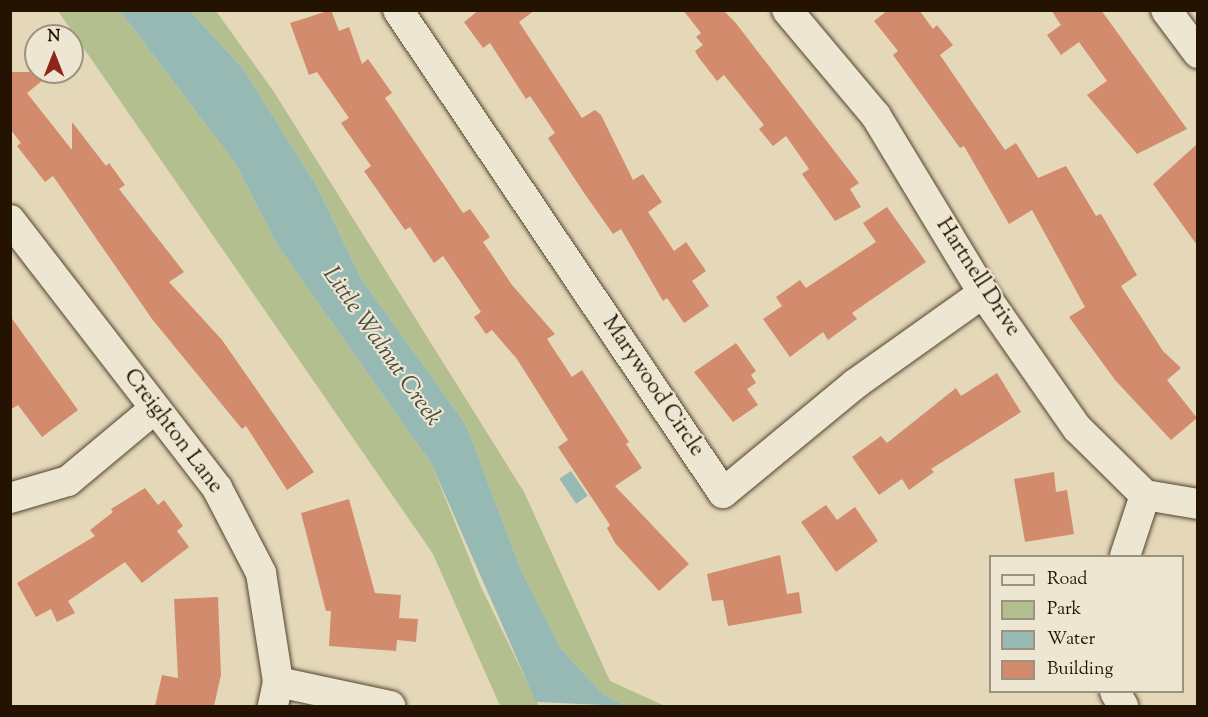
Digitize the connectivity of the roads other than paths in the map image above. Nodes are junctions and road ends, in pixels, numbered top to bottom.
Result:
1 (398, 10) edge
2 (787, 10) edge
3 (1166, 10) edge
4 (1197, 53) edge
5 (10, 220) edge
6 (983, 293) junction
7 (154, 409) junction
8 (1145, 495) junction
9 (10, 498) edge
10 (1197, 504) edge
11 (1125, 555) edge
12 (275, 694) edge
13 (390, 706) edge

1 - 6 street, Marywood Circle
2 - 6 street, Hartnell Drive
3 - 4 street
5 - 7 street, Creighton Lane
6 - 8 street, Hartnell Drive
7 - 9 street
7 - 12 street, Creighton Lane
8 - 10 street
8 - 11 street
12 - 13 street

